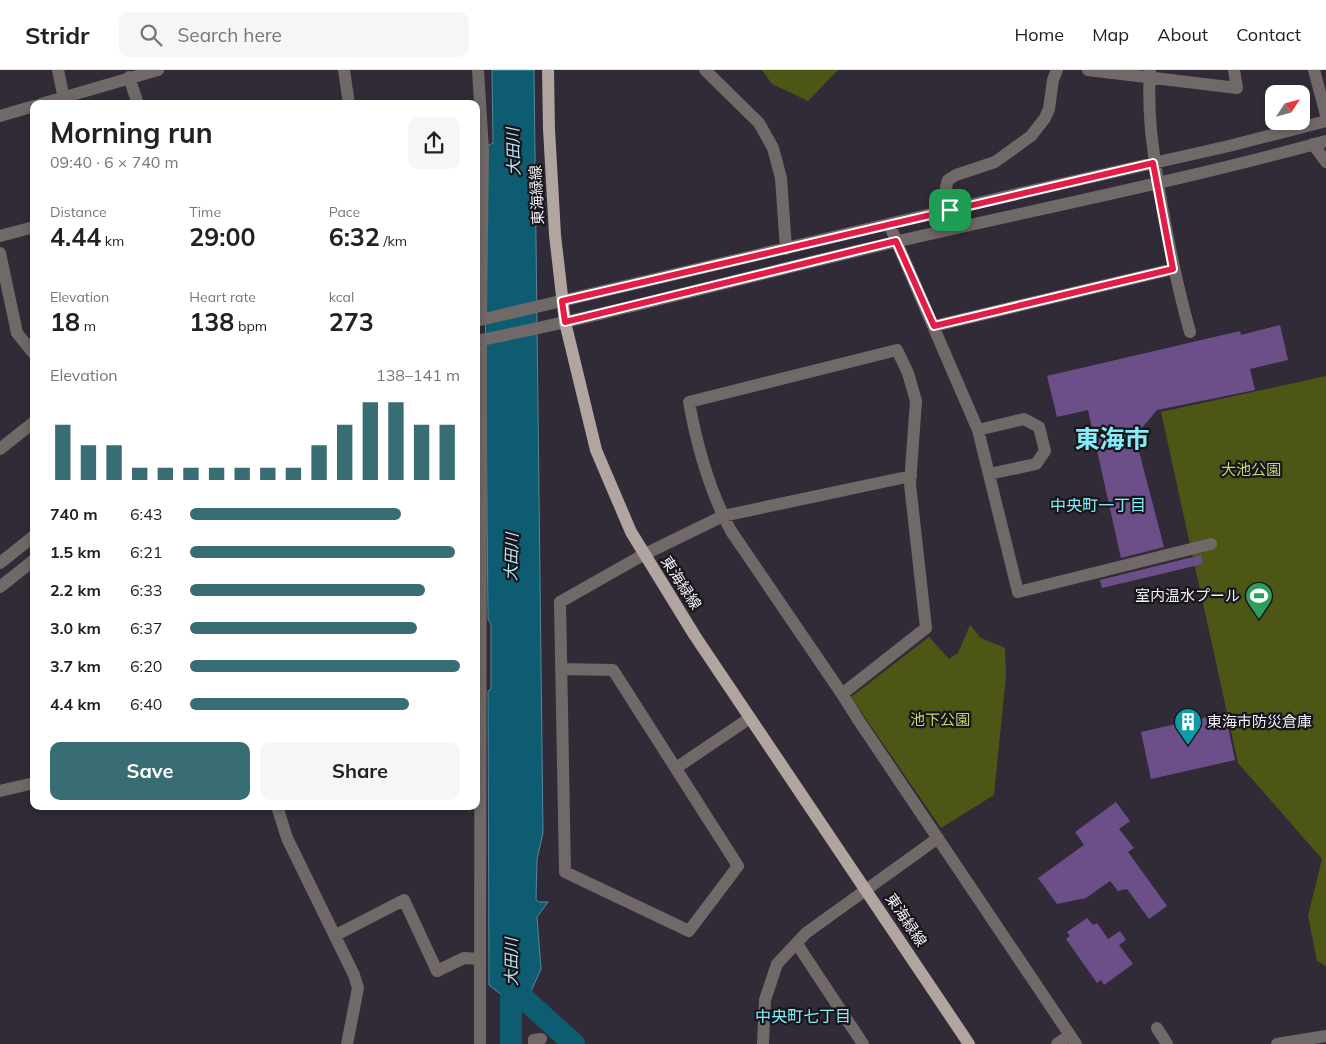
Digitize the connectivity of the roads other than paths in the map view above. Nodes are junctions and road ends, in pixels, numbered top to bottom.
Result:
1 (58, 70) edge
2 (158, 70) edge
3 (344, 70) edge
4 (478, 70) edge
5 (548, 70) edge
6 (705, 70) edge
7 (1056, 70) edge
8 (1088, 70) edge
9 (1234, 70) edge
10 (1314, 70) edge
11 (1150, 74) edge
12 (129, 78) junction
13 (64, 100) edge
14 (137, 100) edge
15 (348, 100) edge
16 (480, 100) edge
17 (480, 102) edge
18 (30, 107) edge
19 (1326, 115) edge
20 (0, 116) edge
21 (1326, 121) edge
22 (1320, 143) edge
23 (1326, 162) edge
24 (1153, 163) junction
25 (1158, 182) junction
26 (950, 210) junction
27 (889, 224) junction
28 (30, 228) edge
29 (0, 236) edge
30 (896, 241) junction
31 (786, 248) junction
32 (0, 253) edge
33 (1173, 269) junction
34 (562, 301) junction
35 (481, 320) edge
36 (565, 322) junction
37 (934, 326) junction
38 (1190, 332) dead end
39 (481, 340) edge
40 (30, 349) edge
41 (30, 426) edge
42 (978, 430) junction
43 (0, 449) edge
44 (989, 474) junction
45 (911, 476) junction
46 (723, 516) junction
47 (30, 539) edge
48 (1211, 544) dead end
49 (643, 555) junction
50 (0, 563) edge
51 (30, 563) edge
52 (0, 587) edge
53 (562, 668) junction
54 (842, 694) junction
55 (750, 718) junction
56 (676, 768) junction
57 (30, 784) edge
58 (0, 791) edge
59 (278, 810) edge
60 (938, 838) junction
61 (867, 890) junction
62 (336, 935) junction
63 (797, 944) junction
64 (480, 959) junction
65 (1157, 1028) dead end
66 (1326, 1036) edge
67 (1073, 1040) edge
68 (348, 1044) edge
69 (480, 1044) edge
70 (763, 1044) edge
71 (863, 1044) edge
72 (969, 1044) edge
73 (1057, 1044) edge
74 (1167, 1044) edge
75 (1277, 1044) edge

1 - 13 street
2 - 12 street
3 - 15 street
4 - 16 street
5 - 34 main road, 東海緑線
6 - 31 street
7 - 26 street
8 - 11 street
9 - 11 street
10 - 19 street
11 - 24 street
12 - 13 street
12 - 14 street
17 - 35 street
18 - 20 street
21 - 24 street
22 - 23 street
22 - 25 street
24 - 25 street
24 - 26 street
25 - 30 street
25 - 33 street
26 - 27 street
27 - 30 street
27 - 31 street
28 - 29 street
30 - 36 street
30 - 37 street
31 - 34 street
32 - 40 street
33 - 37 street
33 - 38 street
34 - 35 street
34 - 36 main road, 東海緑線
36 - 39 street
36 - 49 main road, 東海緑線
37 - 42 street
39 - 64 street
41 - 43 street
42 - 44 street
42 - 44 street
44 - 48 street
45 - 46 street
45 - 46 street
45 - 54 street
46 - 49 street
46 - 54 street
47 - 50 street
49 - 53 street
49 - 55 main road, 東海緑線
51 - 52 street
53 - 56 street
53 - 56 street
54 - 60 street
55 - 56 street
55 - 61 main road, 東海緑線
57 - 58 street
59 - 62 street
60 - 61 street
60 - 67 street
61 - 63 street
61 - 72 main road, 東海緑線
62 - 64 street
62 - 68 street
63 - 70 street
63 - 71 street
64 - 69 street
65 - 74 street
66 - 75 street
67 - 73 street

